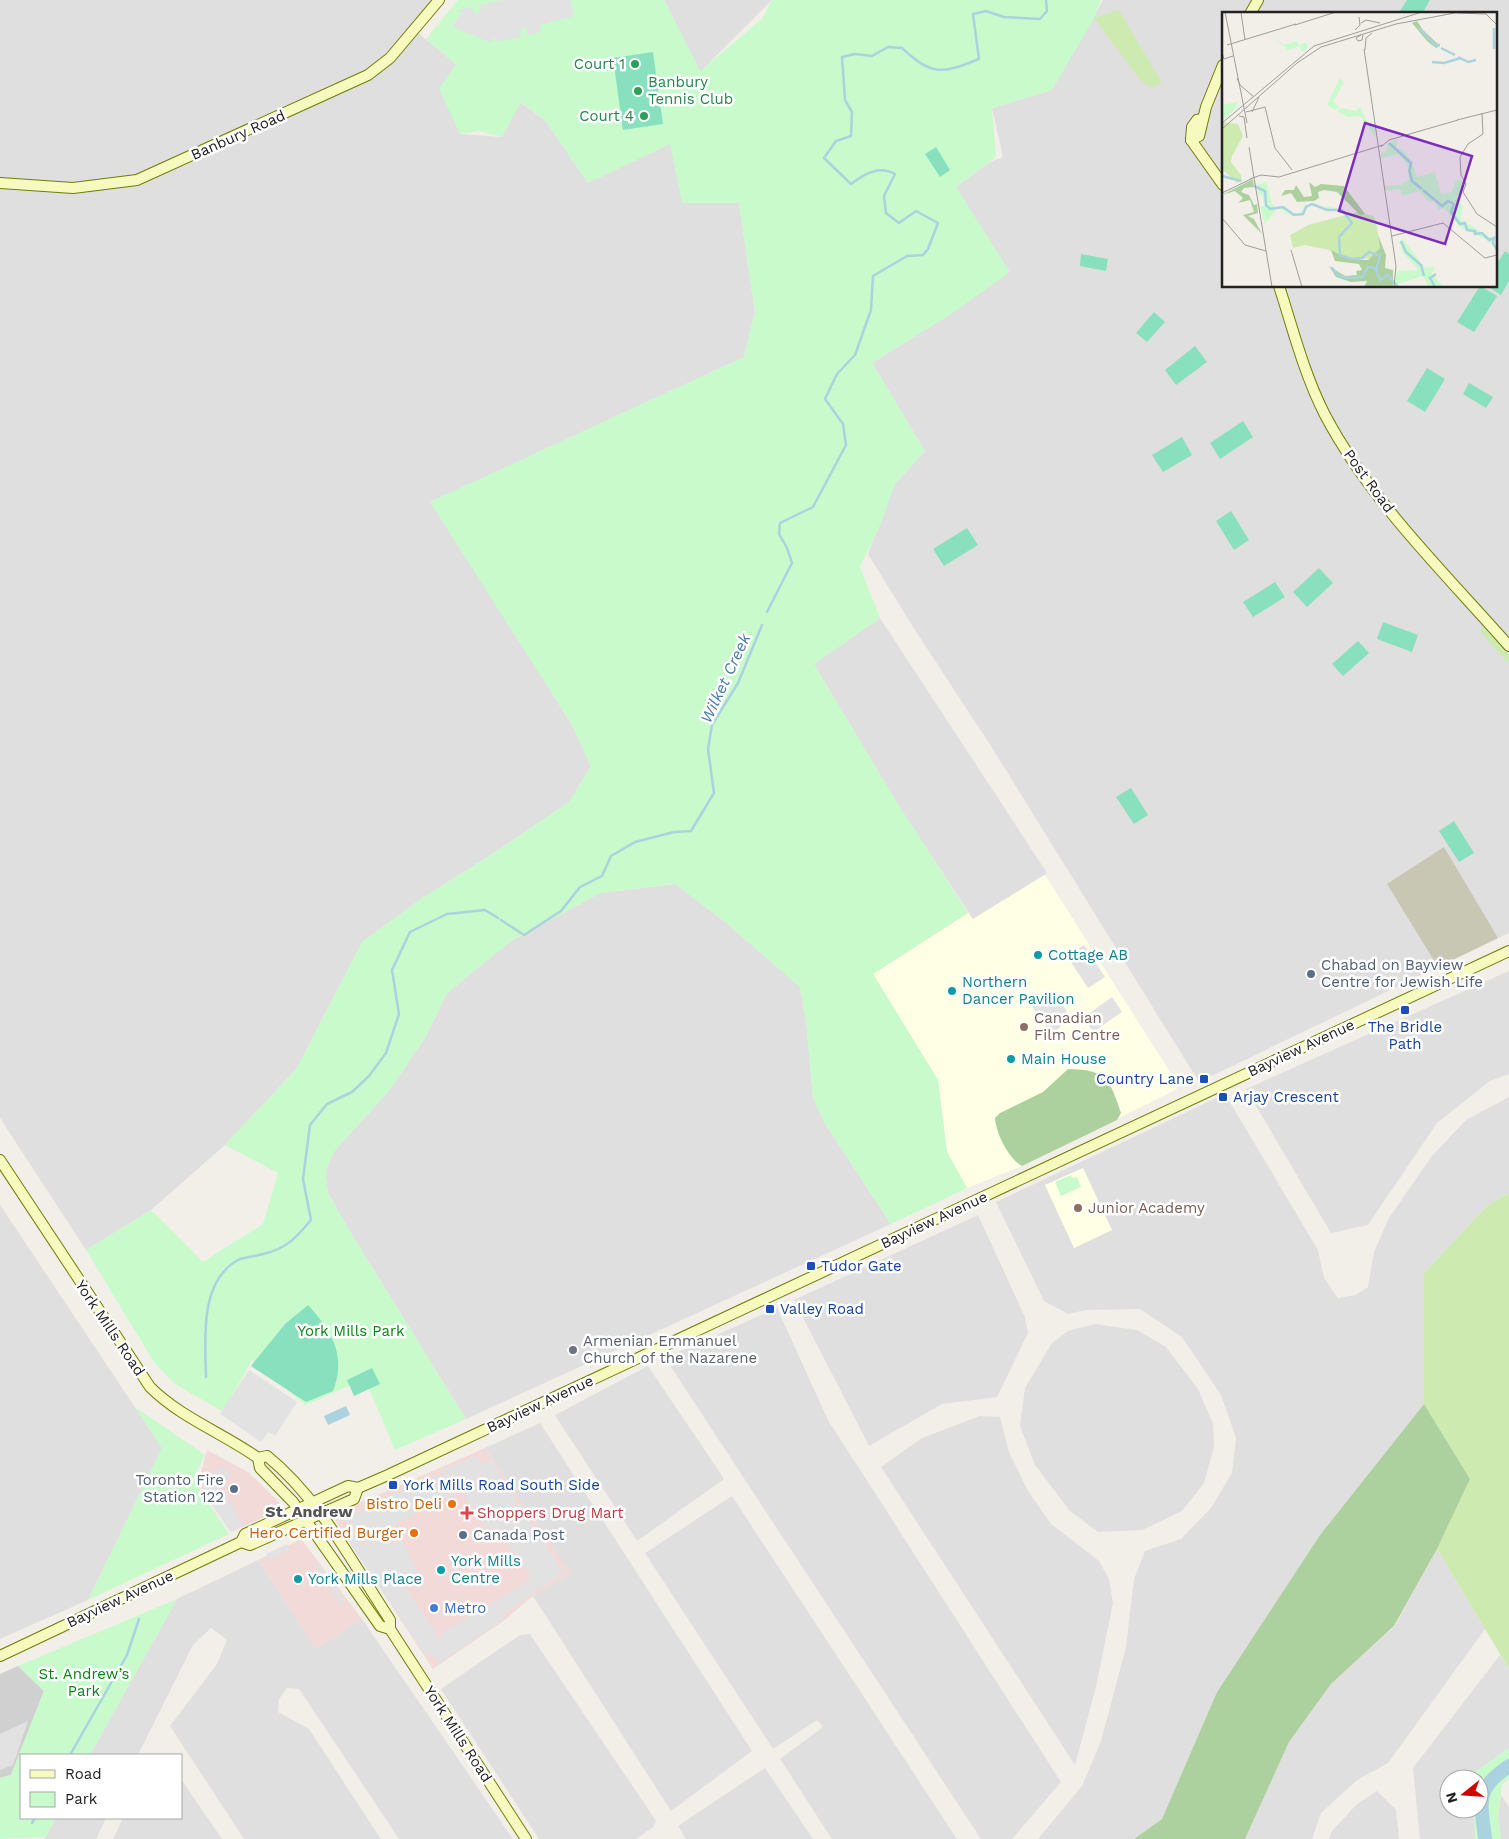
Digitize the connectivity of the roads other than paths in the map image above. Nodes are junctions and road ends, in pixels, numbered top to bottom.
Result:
1 (439, 0) edge
2 (1258, 0) edge
3 (1251, 12) edge
4 (1222, 68) edge
5 (0, 183) edge
6 (1222, 184) edge
7 (1280, 288) edge
8 (1509, 646) edge
9 (1509, 951) edge
10 (0, 1160) edge
11 (258, 1458) junction
12 (358, 1488) junction
13 (312, 1501) junction
14 (298, 1509) junction
15 (321, 1514) junction
16 (306, 1521) junction
17 (241, 1542) junction
18 (390, 1629) junction
19 (0, 1656) edge
20 (526, 1839) edge

1 - 5 main road, Banbury Road
2 - 3 main road
4 - 6 main road
7 - 8 main road, Post Road
9 - 12 main road, Bayview Avenue
10 - 11 main road, York Mills Road
11 - 13 main road, York Mills Road
11 - 14 main road, York Mills Road
12 - 13 main road, Bayview Avenue
12 - 15 main road, Bayview Avenue
13 - 14 main road, Bayview Avenue
13 - 15 main road, York Mills Road
14 - 16 main road, York Mills Road
14 - 17 main road, Bayview Avenue
15 - 16 main road, Bayview Avenue
15 - 18 main road, York Mills Road
16 - 17 main road, Bayview Avenue
16 - 18 main road, York Mills Road
17 - 19 main road, Bayview Avenue
18 - 20 main road, York Mills Road

